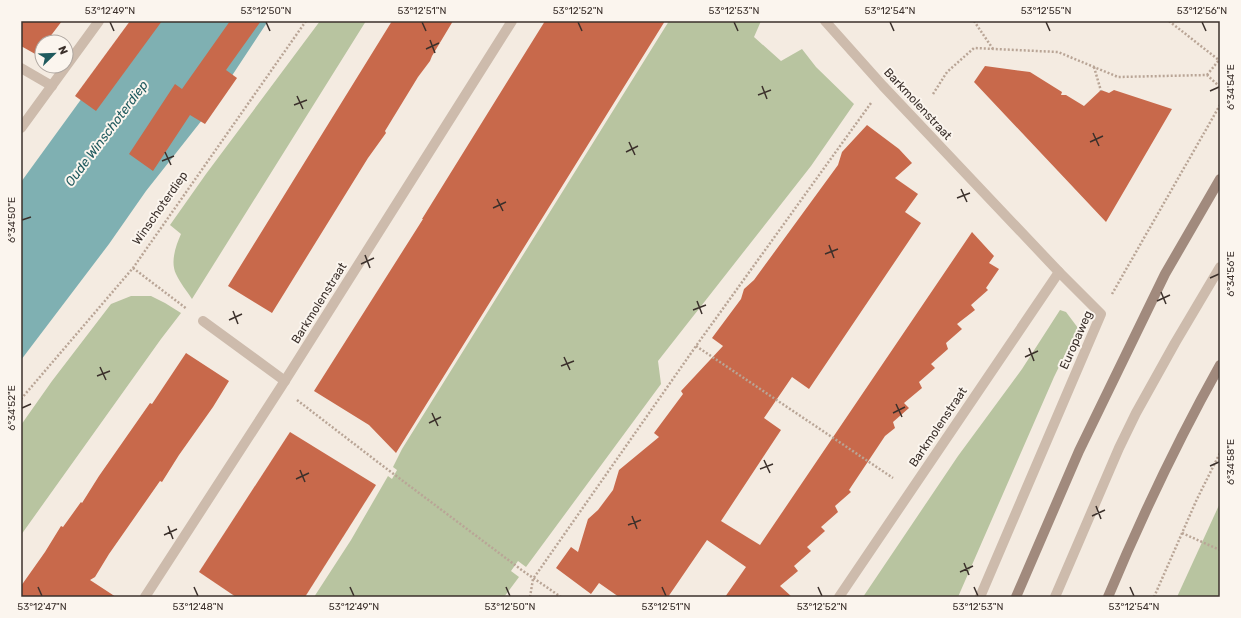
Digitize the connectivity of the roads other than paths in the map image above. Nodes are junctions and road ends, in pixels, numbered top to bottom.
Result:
1 (99, 21) edge
2 (512, 21) edge
3 (825, 21) edge
4 (21, 68) edge
5 (52, 86) junction
6 (21, 128) edge
7 (1220, 179) edge
8 (1220, 267) edge
9 (1059, 272) junction
10 (1101, 314) joint
11 (203, 321) road end
12 (1220, 365) edge
13 (283, 384) junction
14 (145, 597) edge
15 (839, 597) edge
16 (980, 597) edge
17 (1016, 597) edge
18 (1056, 597) edge
19 (1108, 597) edge

1 - 5 street
2 - 13 street, Barkmolenstraat
3 - 9 street, Barkmolenstraat
4 - 5 street
5 - 6 street
7 - 17 main road
8 - 18 street
9 - 10 street, Barkmolenstraat
9 - 15 street, Barkmolenstraat
10 - 16 street, Europaweg
11 - 13 street
12 - 19 main road
13 - 14 street, Barkmolenstraat

